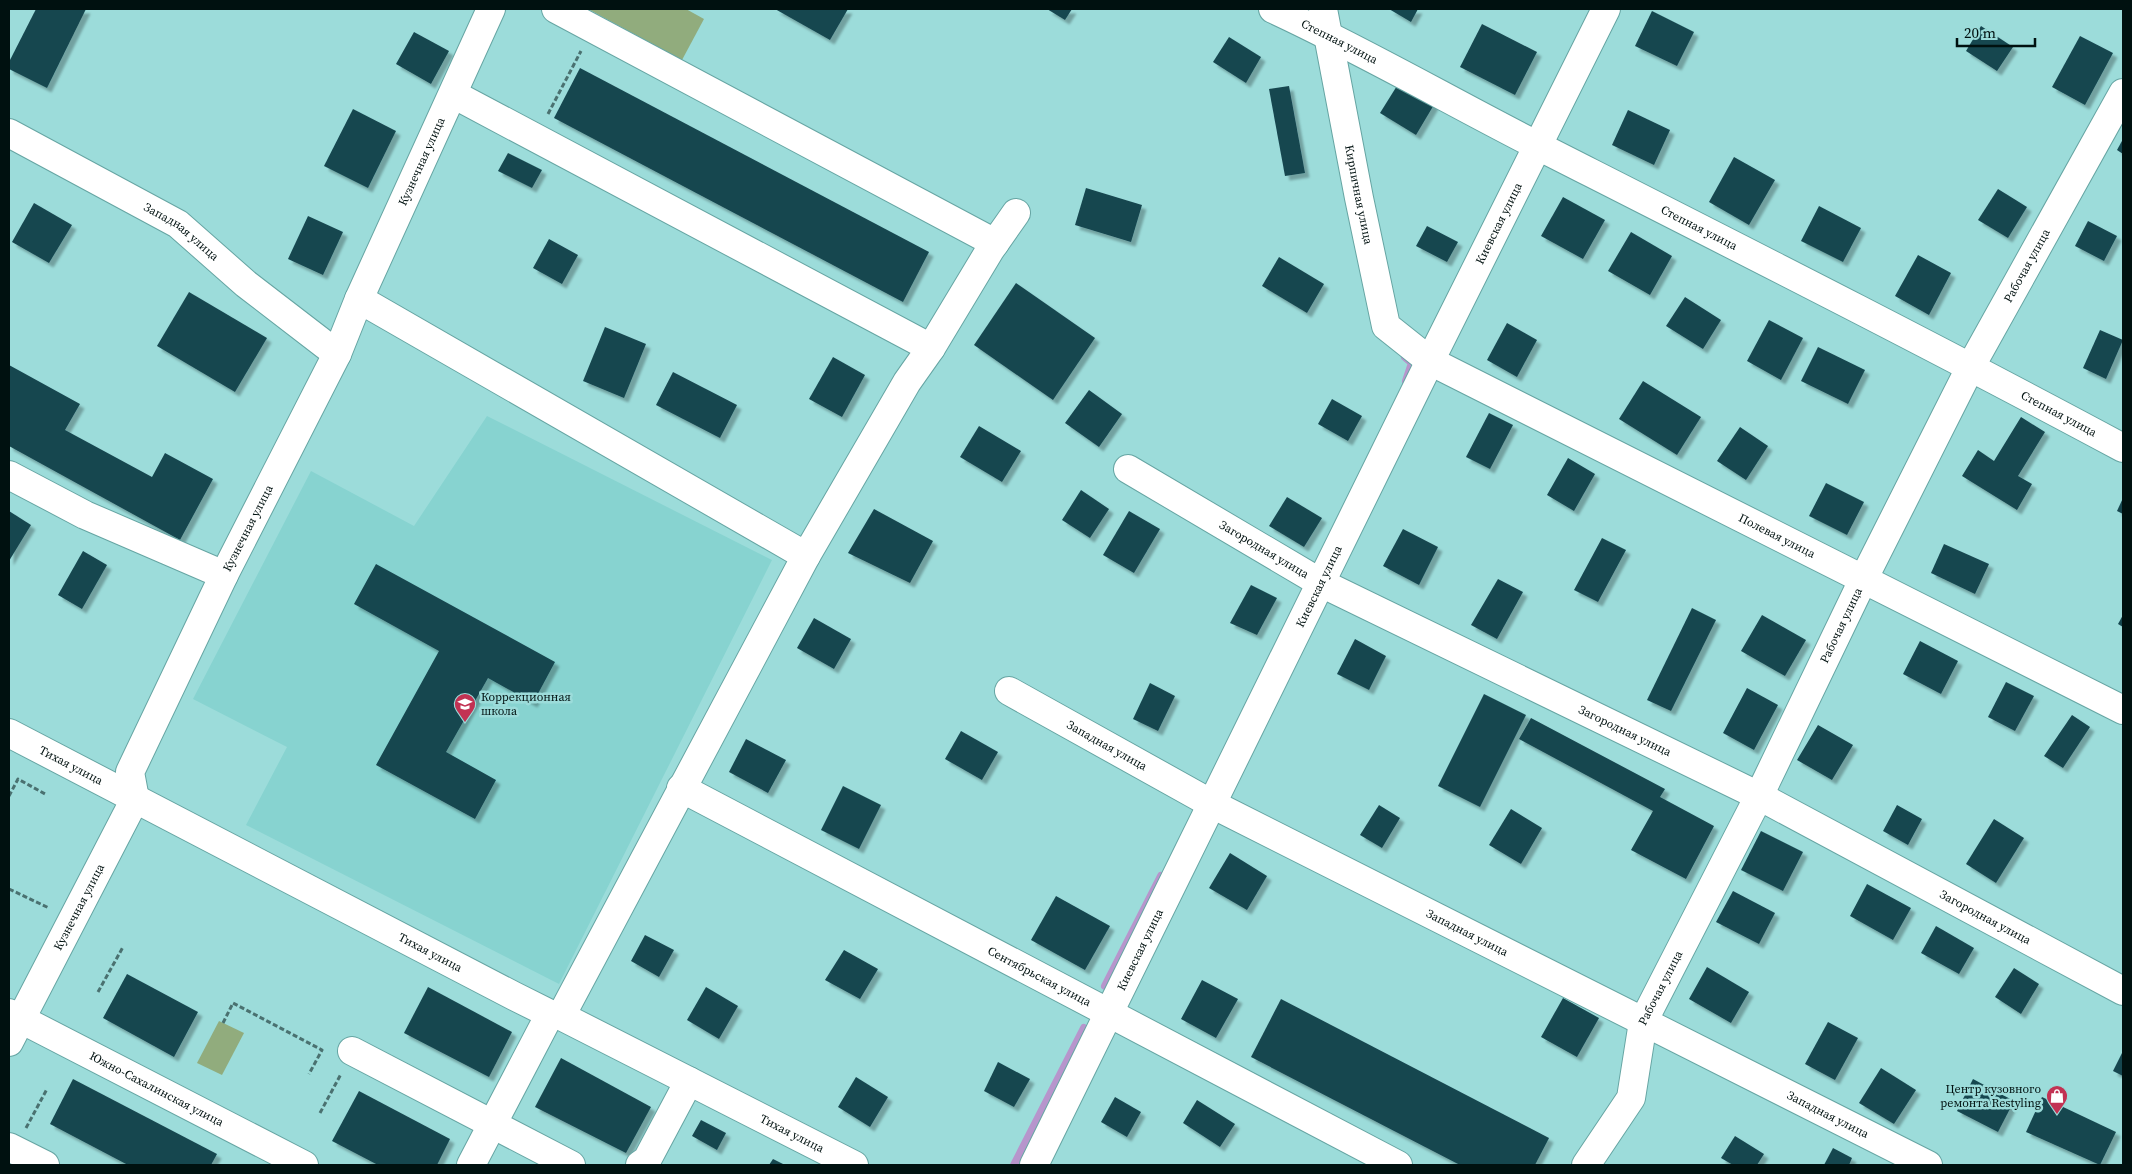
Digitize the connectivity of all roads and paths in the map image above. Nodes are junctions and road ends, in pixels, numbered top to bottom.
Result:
1 (491, 9) edge
2 (556, 9) edge
3 (1273, 9) edge
4 (1606, 9) edge
5 (1326, 22) edge
6 (593, 29) junction
7 (2123, 93) edge
8 (453, 94) junction
9 (9, 133) edge
10 (536, 138) junction
11 (1537, 145) junction
12 (1016, 213) dead end
13 (995, 243) junction
14 (359, 299) junction
15 (931, 348) junction
16 (337, 354) junction
17 (1430, 361) junction
18 (1971, 366) junction
19 (2123, 448) edge
20 (1128, 469) dead end
21 (9, 475) edge
22 (806, 556) junction
23 (224, 575) junction
24 (1863, 580) junction
25 (1321, 583) junction
26 (1009, 691) dead end
27 (2123, 710) edge
28 (9, 733) edge
29 (681, 788) junction
30 (47, 795) dead end
31 (9, 796) edge
32 (1759, 796) junction
33 (135, 799) junction
34 (1212, 804) junction
35 (9, 889) edge
36 (56, 911) dead end
37 (122, 947) dead end
38 (2123, 991) edge
39 (98, 992) dead end
40 (556, 1015) junction
41 (1109, 1015) junction
42 (1643, 1022) junction
43 (223, 1023) dead end
44 (13, 1025) edge
45 (347, 1061) joint
46 (309, 1074) dead end
47 (689, 1082) junction
48 (47, 1089) dead end
49 (320, 1113) dead end
50 (493, 1124) junction
51 (16, 1141) edge
52 (45, 1165) edge
53 (304, 1165) edge
54 (471, 1165) edge
55 (571, 1165) edge
56 (640, 1165) edge
57 (854, 1165) edge
58 (1034, 1165) edge
59 (1398, 1165) edge
60 (1586, 1165) edge
61 (1928, 1165) edge

1 - 8 street, Кузнечная улица
2 - 6 street
3 - 5 street, Степная улица
4 - 11 street, Киевская улица
5 - 11 street, Степная улица
5 - 17 street, Кирпичная улица
6 - 10 path
6 - 13 street
7 - 18 street, Рабочая улица
8 - 10 street
8 - 14 street, Кузнечная улица
9 - 16 street, Западная улица
10 - 15 street
11 - 17 street, Киевская улица
11 - 18 street, Степная улица
12 - 13 street
13 - 15 street
14 - 16 street, Кузнечная улица
14 - 22 street
15 - 22 street
16 - 23 street, Кузнечная улица
17 - 24 street, Полевая улица
17 - 25 street, Киевская улица
18 - 19 street, Степная улица
18 - 24 street, Рабочая улица
20 - 25 street, Загородная улица
21 - 23 street
22 - 29 street
23 - 33 street, Кузнечная улица
24 - 27 street, Полевая улица
24 - 32 street, Рабочая улица
25 - 32 street, Загородная улица
25 - 34 street, Киевская улица
26 - 34 street, Западная улица
28 - 33 street, Тихая улица
29 - 40 street
29 - 41 street, Сентябрьская улица
30 - 31 path
32 - 38 street, Загородная улица
32 - 42 street, Рабочая улица
33 - 40 street, Тихая улица
33 - 44 street, Кузнечная улица
34 - 41 street, Киевская улица
34 - 42 street, Западная улица
35 - 36 path
37 - 39 path
40 - 47 street, Тихая улица
40 - 50 street
41 - 58 street, Киевская улица
41 - 59 street, Сентябрьская улица
42 - 60 street, Рабочая улица
42 - 61 street, Западная улица
43 - 46 path
44 - 53 street, Южно-Сахалинская улица
45 - 49 path
45 - 50 street
47 - 56 street
47 - 57 street, Тихая улица
48 - 51 path
50 - 54 street
50 - 55 street
51 - 52 street

